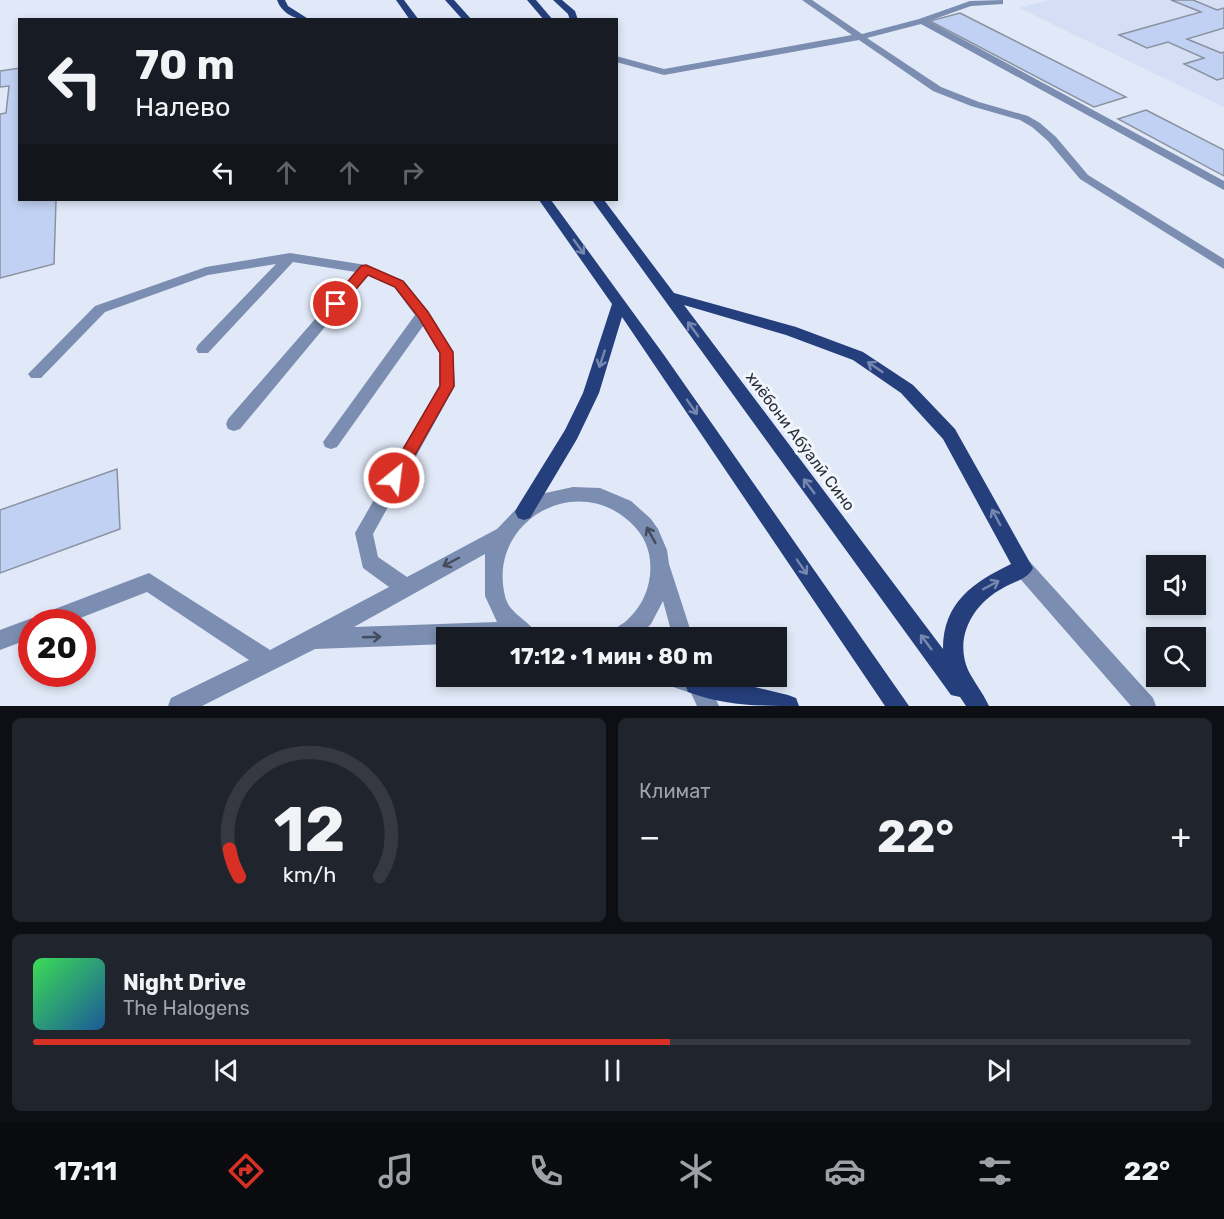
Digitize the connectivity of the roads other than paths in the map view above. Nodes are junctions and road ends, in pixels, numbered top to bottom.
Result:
1 (281, 0) edge
2 (400, 0) edge
3 (449, 0) edge
4 (531, 0) edge
5 (557, 0) edge
6 (806, 0) edge
7 (966, 2) edge
8 (1000, 2) dead end
9 (302, 18) edge
10 (414, 18) edge
11 (466, 18) edge
12 (547, 18) edge
13 (573, 18) edge
14 (922, 21) junction
15 (859, 37) junction
16 (618, 60) edge
17 (1224, 186) edge
18 (546, 201) edge
19 (599, 201) edge
20 (290, 257) junction
21 (1224, 265) edge
22 (366, 269) junction
23 (669, 296) junction
24 (619, 303) junction
25 (423, 315) junction
26 (203, 349) dead end
27 (36, 374) dead end
28 (234, 424) dead end
29 (332, 442) dead end
30 (524, 512) junction
31 (503, 535) junction
32 (661, 558) junction
33 (1023, 568) junction
34 (405, 587) junction
35 (79, 609) edge
36 (517, 627) edge
37 (634, 627) edge
38 (680, 627) edge
39 (18, 633) edge
40 (436, 636) edge
41 (313, 639) junction
42 (0, 640) edge
43 (269, 661) junction
44 (698, 687) edge
45 (720, 687) edge
46 (179, 706) edge
47 (708, 706) edge
48 (788, 706) edge
49 (898, 706) edge
50 (973, 706) edge
51 (978, 706) edge
52 (1145, 706) edge

1 - 9 main road
2 - 10 main road
3 - 11 main road
4 - 12 main road
5 - 13 main road
6 - 15 street
7 - 8 street
7 - 14 street
14 - 15 street
14 - 17 street
15 - 16 street
15 - 21 street
18 -> 24 main road
19 - 23 main road, хиёбони Абӯалӣ Сино
20 - 22 street
20 - 26 street
20 - 27 street
22 - 25 street
22 - 28 street
33 -> 23 main road
50 -> 23 main road, хиёбони Абӯалӣ Сино
24 -> 30 main road
24 -> 49 main road
25 - 29 street
25 - 34 street
30 - 31 street
32 -> 30 street
31 -> 34 street
31 - 36 street
32 - 37 street
32 - 38 street
51 -> 33 main road
33 - 52 street
34 - 41 street
35 - 43 street
39 - 42 street
41 -> 40 street
41 - 43 street
43 - 46 street
44 - 47 street
45 - 48 main road

